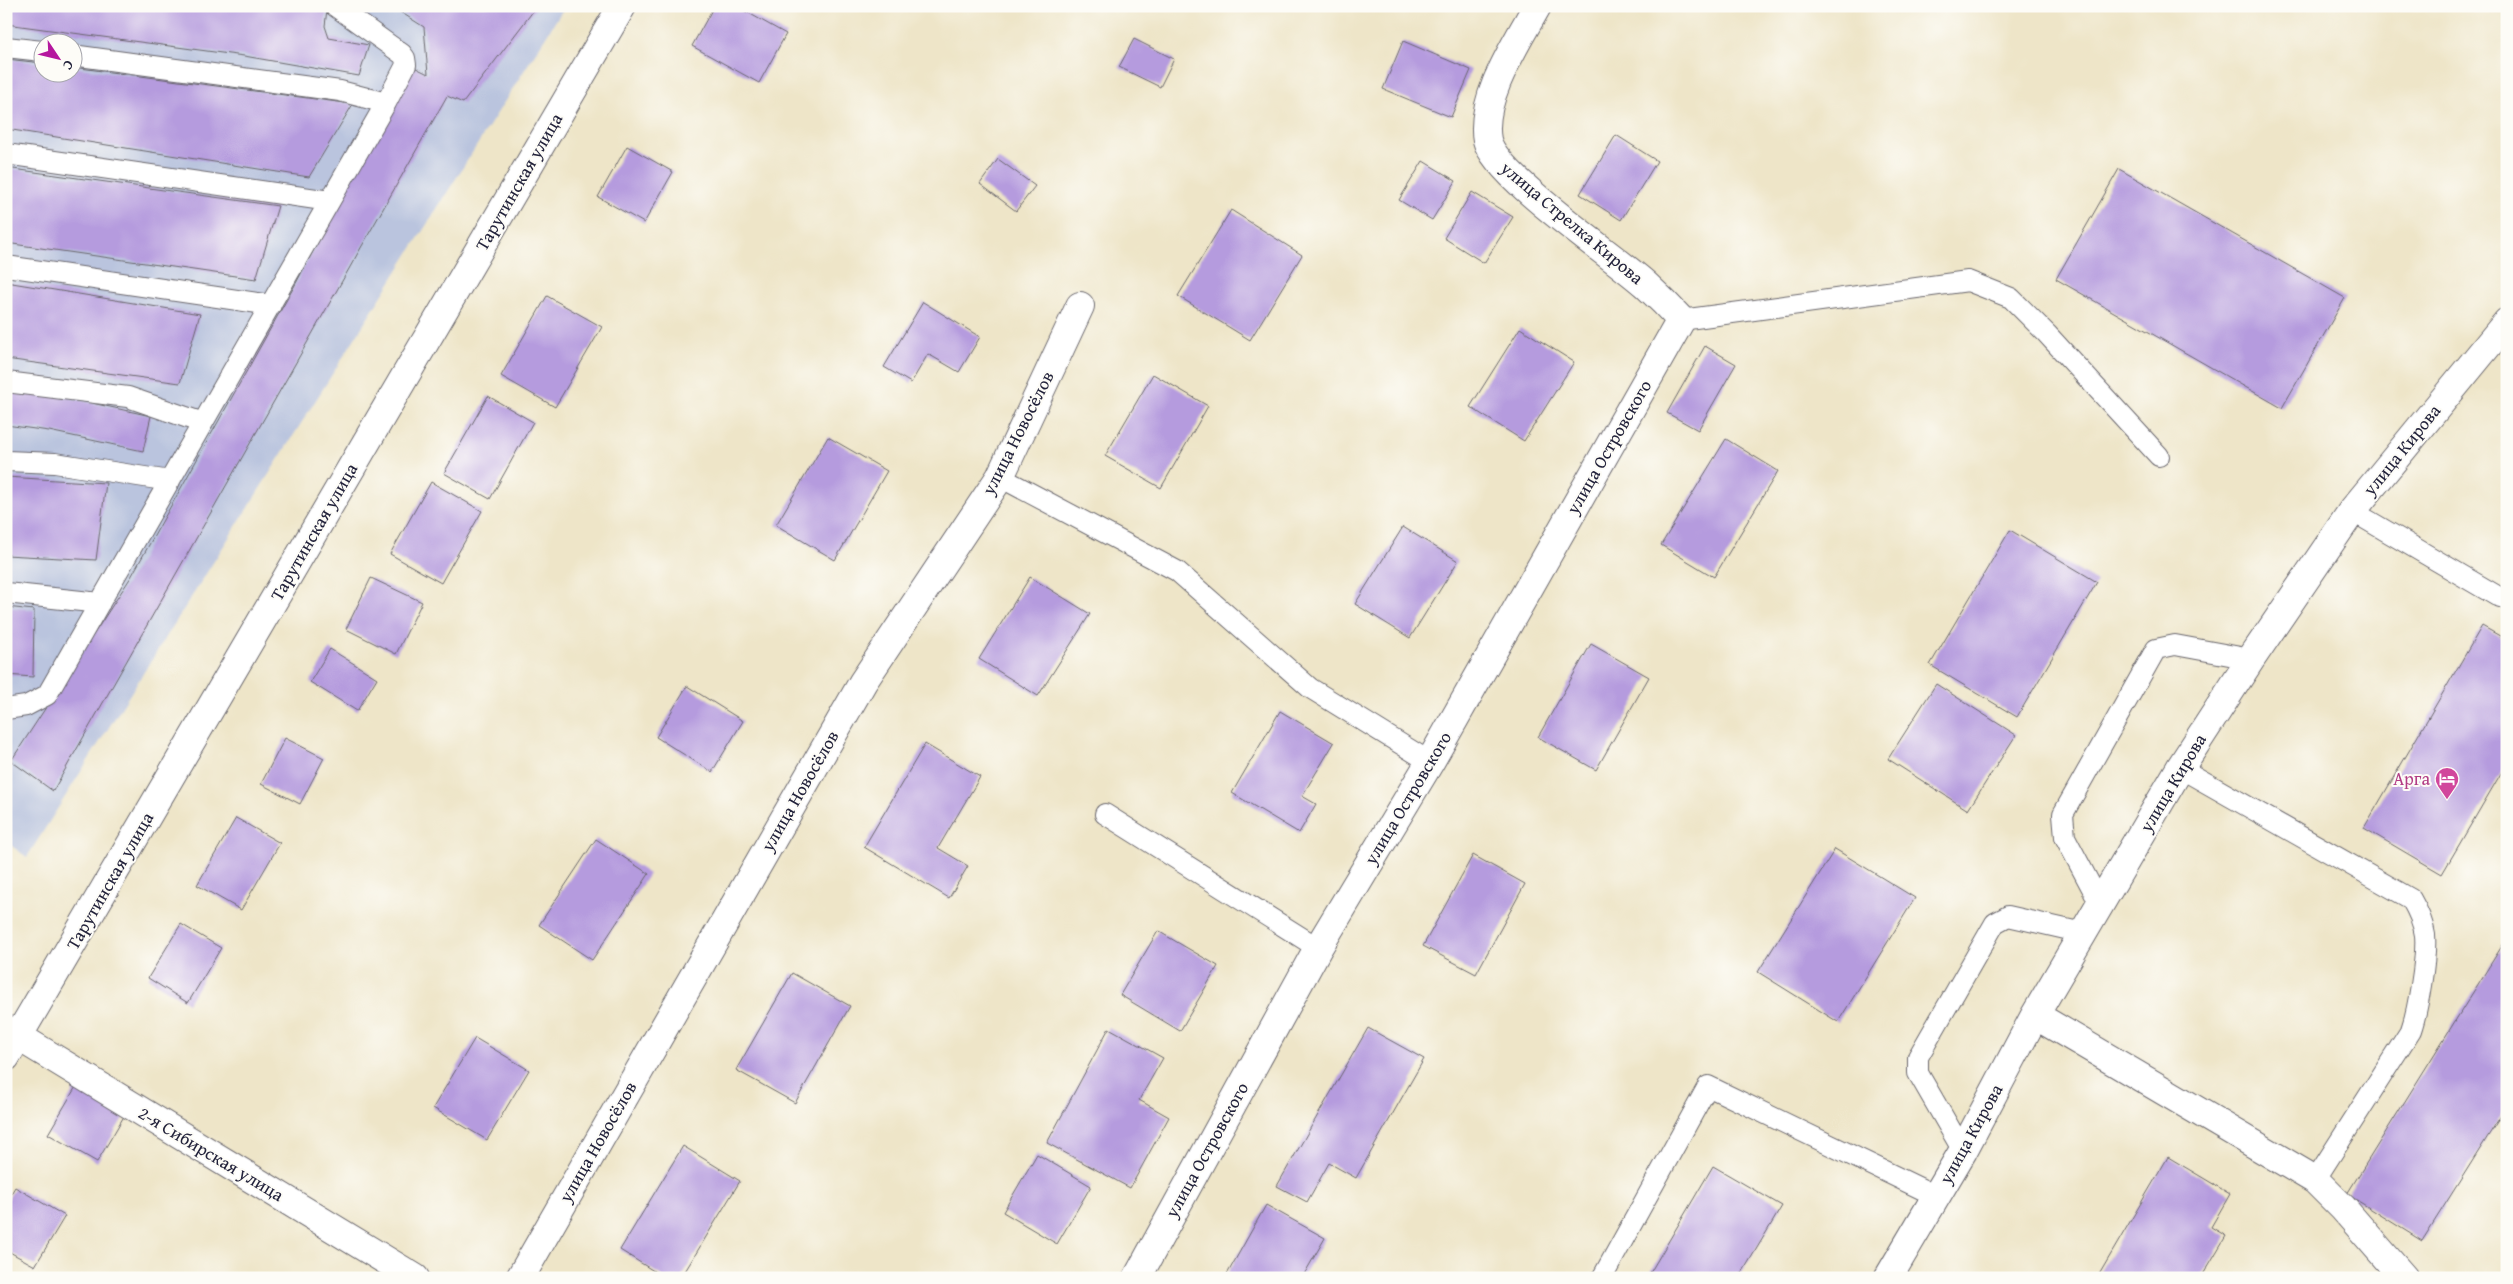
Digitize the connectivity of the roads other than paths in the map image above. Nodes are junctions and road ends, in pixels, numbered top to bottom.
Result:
1 (335, 6) edge
2 (622, 6) edge
3 (1538, 6) edge
4 (6, 47) edge
5 (32, 50) edge
6 (82, 56) edge
7 (386, 103) junction
8 (6, 154) edge
9 (330, 201) junction
10 (6, 266) edge
11 (271, 305) junction
12 (1080, 306) dead end
13 (1681, 320) junction
14 (2507, 322) edge
15 (6, 382) edge
16 (204, 423) junction
17 (2159, 456) dead end
18 (6, 461) edge
19 (1000, 477) junction
20 (170, 481) junction
21 (2352, 511) junction
22 (6, 593) edge
23 (2507, 599) edge
24 (100, 604) junction
25 (2251, 659) junction
26 (6, 709) edge
27 (1430, 762) junction
28 (2180, 768) junction
29 (1105, 814) dead end
30 (2101, 905) junction
31 (2083, 933) junction
32 (1318, 948) junction
33 (2035, 1015) junction
34 (10, 1041) edge
35 (1963, 1151) junction
36 (2315, 1180) junction
37 (1936, 1196) junction
38 (415, 1278) edge
39 (520, 1278) edge
40 (1137, 1278) edge
41 (1602, 1278) edge
42 (1888, 1278) edge
43 (2404, 1278) edge

1 - 7 lane
2 - 34 street, Тарутинская улица
3 - 13 street, улица Стрелка Кирова
4 - 5 lane
6 - 7 lane
7 - 9 lane
8 - 9 lane
9 - 11 lane
10 - 11 lane
11 - 16 lane
12 - 19 street, улица Новосёлов
13 - 17 lane
13 - 27 street, улица Островского
14 - 21 street, улица Кирова
15 - 16 lane
16 - 20 lane
18 - 20 lane
19 - 27 lane
19 - 39 street, улица Новосёлов
20 - 24 lane
21 - 23 lane
21 - 25 street, улица Кирова
22 - 24 lane
24 - 26 lane
25 - 28 street, улица Кирова
25 - 30 lane
27 - 32 street, улица Островского
28 - 30 street, улица Кирова
28 - 36 lane
29 - 32 lane
30 - 31 street, улица Кирова
31 - 33 street, улица Кирова
31 - 35 lane
32 - 40 street, улица Островского
33 - 35 street, улица Кирова
33 - 36 street
34 - 38 street, 2-я Сибирская улица
35 - 37 street, улица Кирова
36 - 43 street
37 - 41 lane
37 - 42 street, улица Кирова

